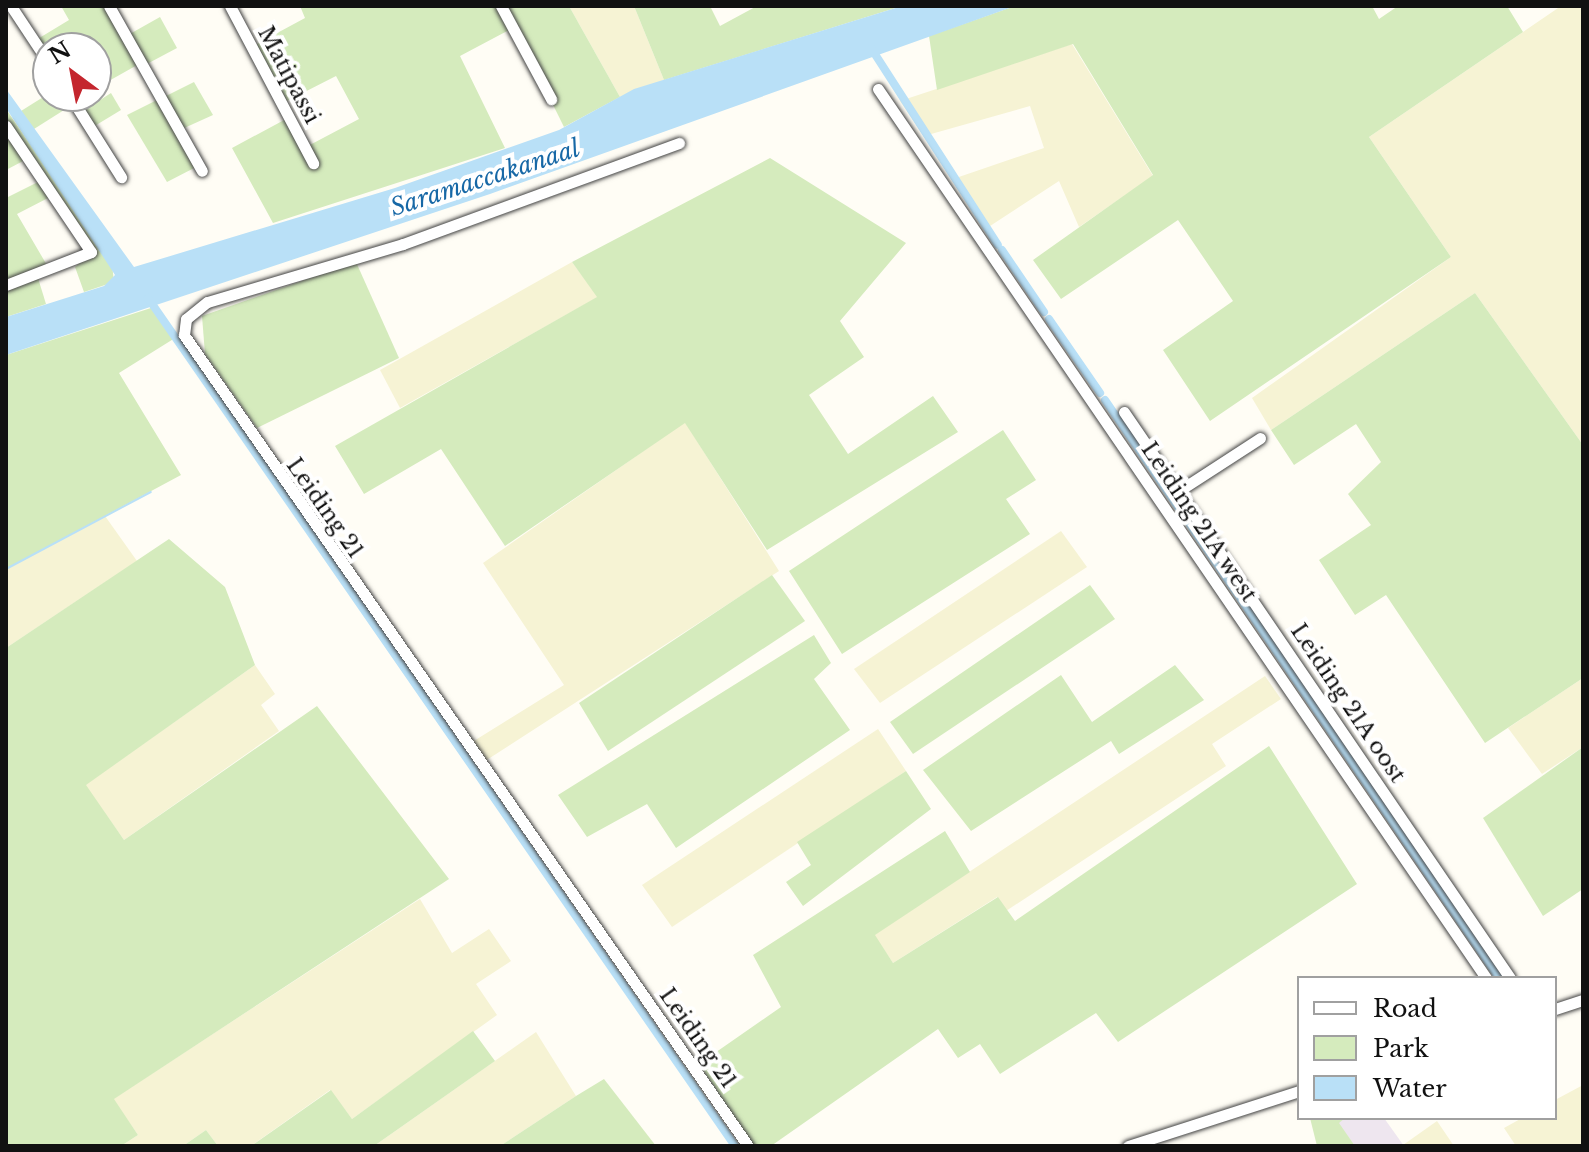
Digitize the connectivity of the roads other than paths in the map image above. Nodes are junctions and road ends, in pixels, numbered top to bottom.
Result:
1 (11, 6) edge
2 (109, 6) edge
3 (230, 6) edge
4 (501, 6) edge
5 (32, 38) edge
6 (878, 89) dead end
7 (551, 99) dead end
8 (80, 112) edge
9 (6, 126) edge
10 (679, 143) dead end
11 (313, 163) dead end
12 (202, 171) dead end
13 (121, 177) dead end
14 (6, 285) edge
15 (1124, 412) dead end
16 (1260, 438) dead end
17 (1177, 492) junction
18 (1485, 976) edge
19 (1509, 976) edge
20 (1583, 1000) edge
21 (1557, 1008) edge
22 (1297, 1092) edge
23 (748, 1146) edge
24 (1128, 1146) edge

1 - 5 street
2 - 12 street
3 - 11 street, Matipassi
4 - 7 street
6 - 18 street, Leiding 21A west
8 - 13 street
9 - 14 street
10 - 23 street, Leiding 21
15 - 17 street, Leiding 21A oost
16 - 17 street
17 - 19 street, Leiding 21A oost
20 - 21 street
22 - 24 street

